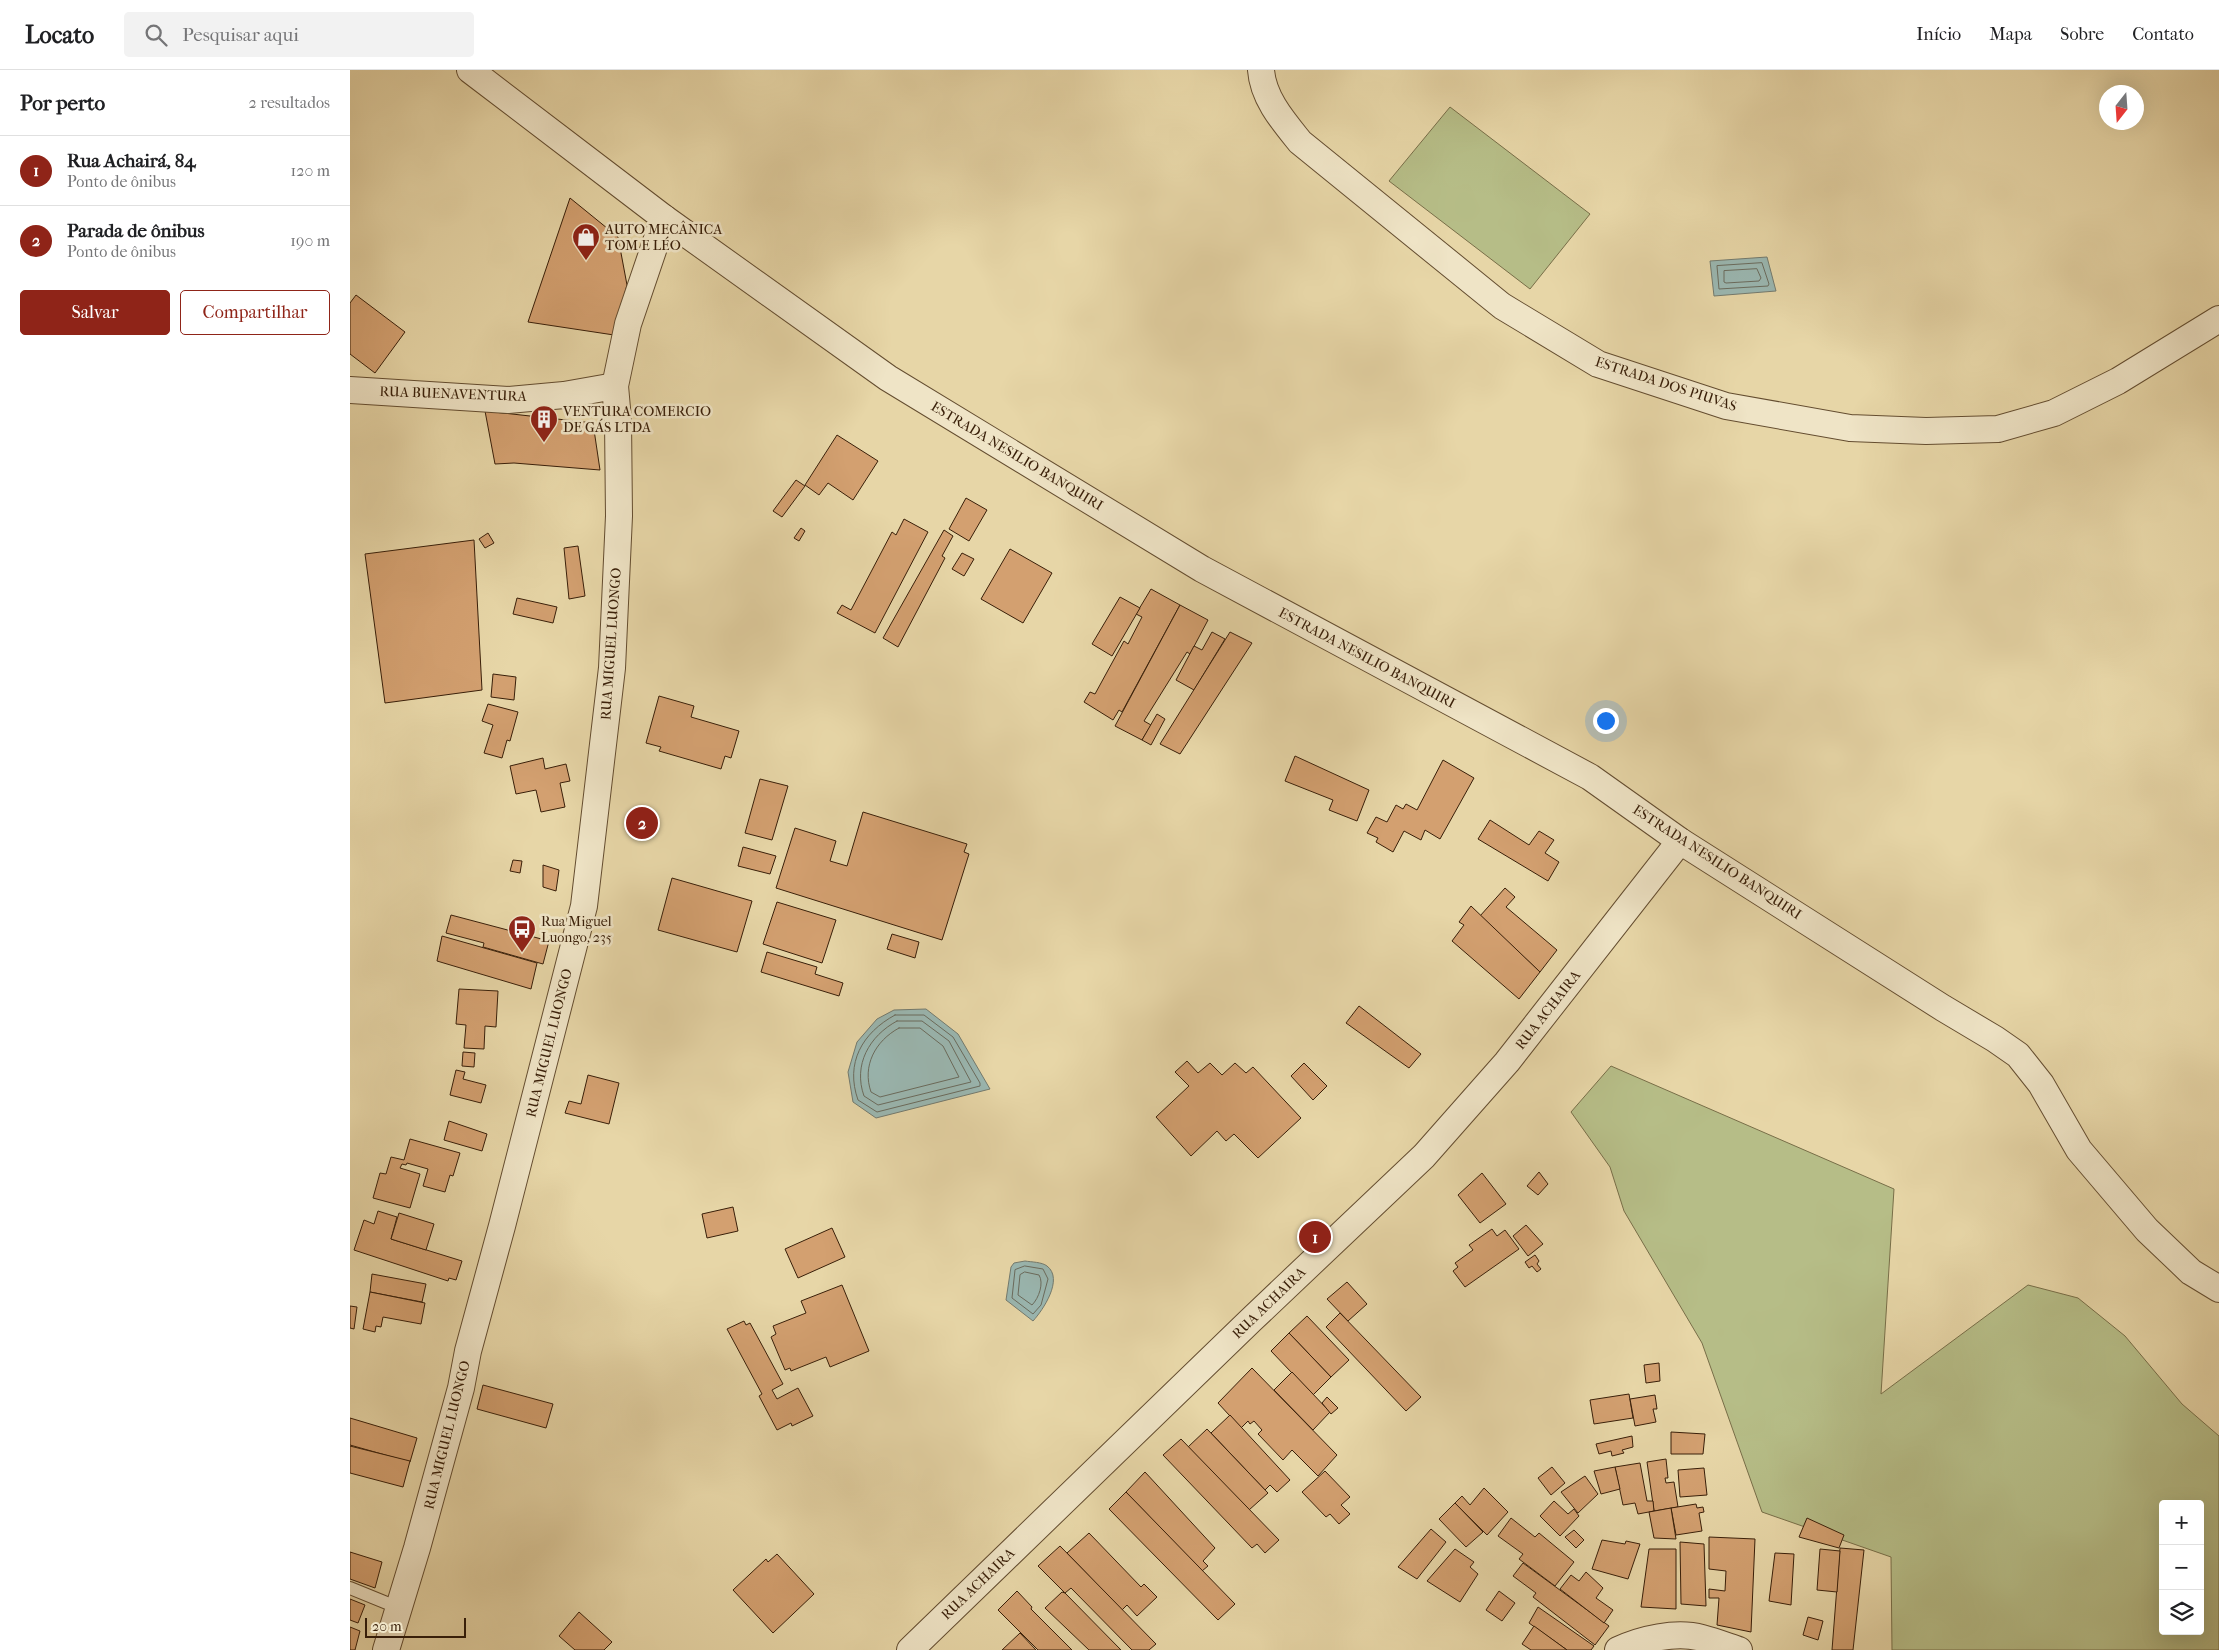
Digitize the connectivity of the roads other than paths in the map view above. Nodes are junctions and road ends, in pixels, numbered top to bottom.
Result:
1 (470, 70) edge
2 (1261, 70) edge
3 (664, 218) junction
4 (2219, 319) edge
5 (615, 386) junction
6 (350, 390) edge
7 (1680, 841) junction
8 (2219, 1289) edge
9 (350, 1588) edge
10 (399, 1608) junction
11 (386, 1650) edge
12 (910, 1650) edge
13 (1618, 1650) edge
14 (1739, 1650) edge

1 - 3 street, ESTRADA NESILIO BANQUIRI
2 - 4 street, ESTRADA DOS PIUVAS
3 - 5 street, RUA MIGUEL LUONGO
3 - 7 street, ESTRADA NESILIO BANQUIRI
5 - 6 street, RUA BUENAVENTURA
5 - 10 street, RUA MIGUEL LUONGO
7 - 8 street, ESTRADA NESILIO BANQUIRI
7 - 12 street, RUA ACHAIRA
9 - 10 lane
10 - 11 street, RUA MIGUEL LUONGO
13 - 14 street

